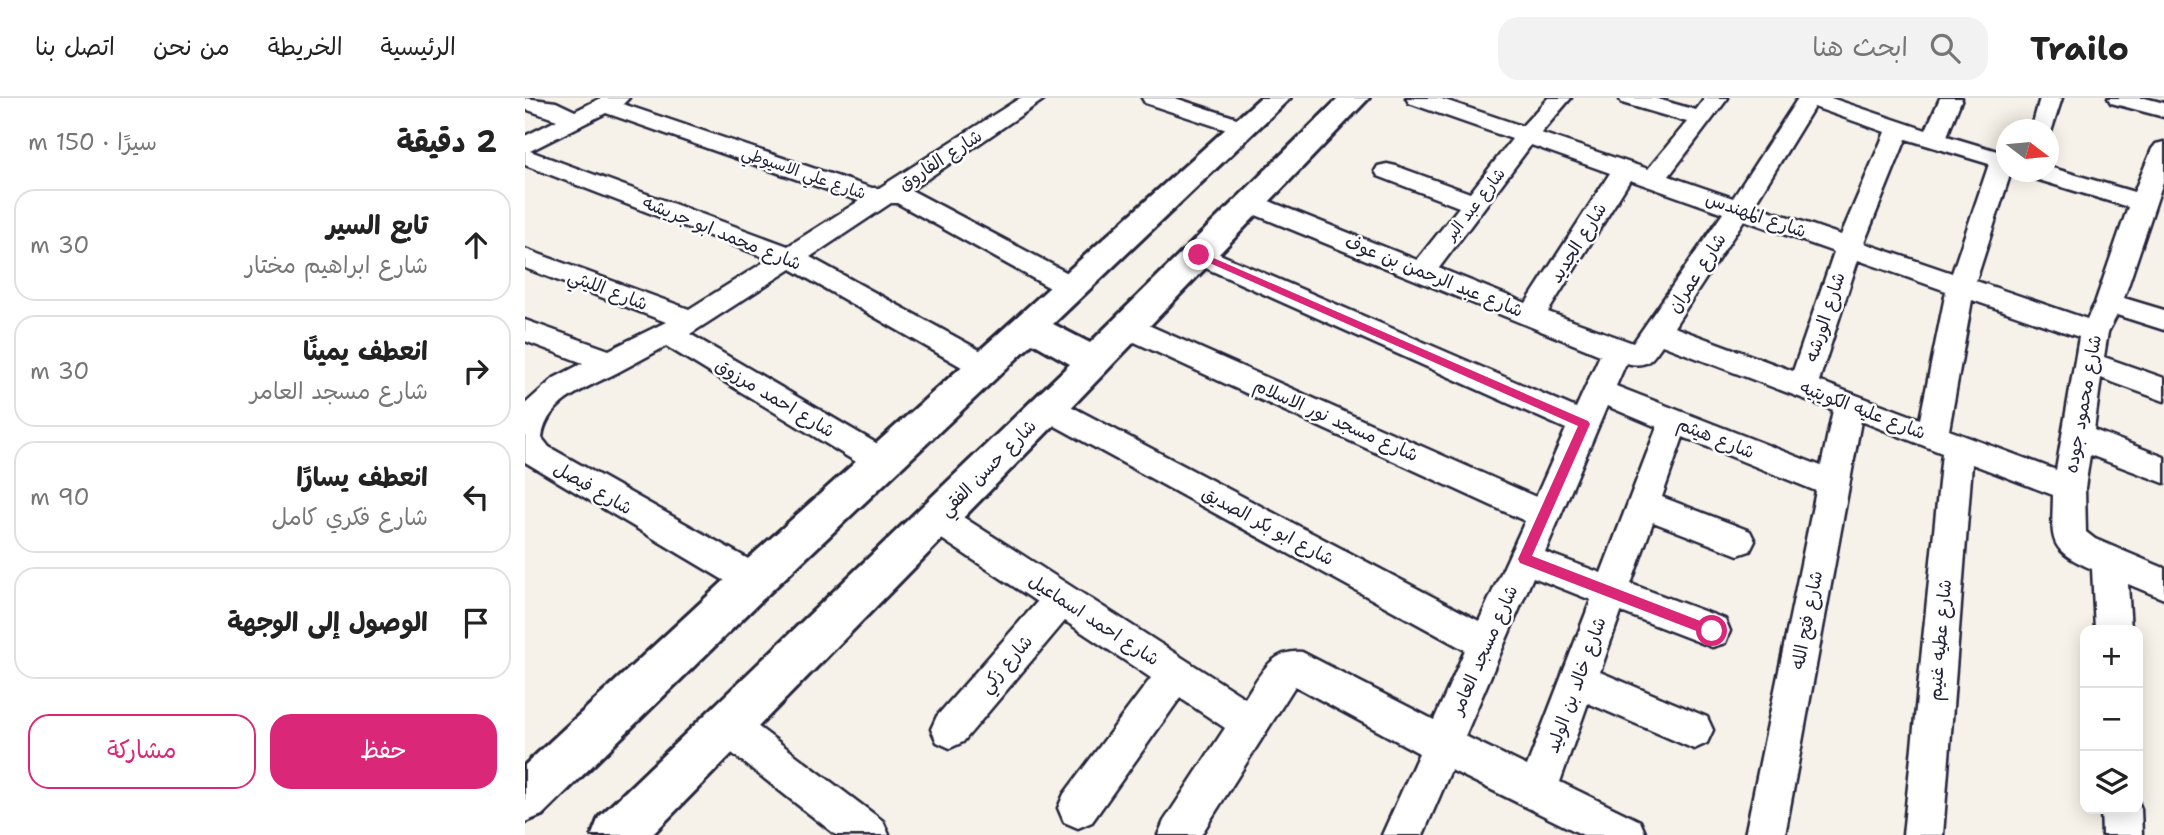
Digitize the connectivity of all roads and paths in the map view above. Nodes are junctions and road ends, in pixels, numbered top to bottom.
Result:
1 (1153, 98) edge
2 (1276, 98) edge
3 (1355, 98) edge
4 (1417, 98) edge
5 (1560, 98) edge
6 (1630, 98) edge
7 (1717, 98) edge
8 (1951, 98) edge
9 (2051, 98) edge
10 (2119, 98) edge
11 (1026, 99) edge
12 (1820, 100) edge
13 (525, 102) edge
14 (611, 102) edge
15 (2164, 110) edge
16 (1702, 119) junction
17 (2045, 119) edge
18 (576, 120) junction
19 (1244, 128) junction
20 (1898, 129) junction
21 (1526, 136) junction
22 (1934, 140) junction
23 (525, 145) edge
24 (2164, 149) edge
25 (525, 157) edge
26 (1996, 159) edge
27 (1624, 170) junction
28 (1387, 171) dead end
29 (2059, 178) edge
30 (1653, 180) junction
31 (1997, 182) edge
32 (887, 195) junction
33 (1251, 203) junction
34 (2142, 203) junction
35 (1476, 204) junction
36 (1739, 209) junction
37 (1849, 247) junction
38 (1199, 255) junction
39 (790, 257) junction
40 (525, 258) edge
41 (1423, 271) junction
42 (1961, 286) junction
43 (1071, 287) junction
44 (2109, 303) junction
45 (1532, 316) junction
46 (2164, 320) edge
47 (1029, 326) junction
48 (1127, 327) junction
49 (680, 328) junction
50 (1658, 332) junction
51 (2094, 332) junction
52 (530, 337) edge
53 (1617, 350) junction
54 (1094, 361) junction
55 (613, 363) junction
56 (2091, 363) junction
57 (984, 366) junction
58 (1802, 387) junction
59 (2164, 390) edge
60 (1599, 391) junction
61 (1849, 404) junction
62 (1048, 408) junction
63 (1674, 421) junction
64 (1584, 424) junction
65 (2078, 437) junction
66 (1945, 441) junction
67 (882, 462) junction
68 (2164, 470) edge
69 (1833, 484) junction
70 (2069, 488) junction
71 (1644, 504) junction
72 (1544, 514) junction
73 (937, 518) junction
74 (1738, 541) dead end
75 (1525, 559) junction
76 (2109, 561) junction
77 (754, 580) junction
78 (2164, 584) edge
79 (1611, 592) junction
80 (1062, 599) junction
81 (2113, 625) edge
82 (1712, 631) dead end
83 (1487, 645) junction
84 (1176, 674) junction
85 (1578, 681) junction
86 (1250, 723) junction
87 (727, 726) junction
88 (950, 729) dead end
89 (1693, 730) dead end
90 (1442, 745) junction
91 (1537, 792) junction
92 (525, 797) edge
93 (1078, 808) dead end
94 (2121, 814) edge
95 (617, 835) edge
96 (869, 835) edge
97 (1178, 835) edge
98 (1402, 835) edge
99 (1626, 835) edge
100 (1765, 835) edge
101 (1923, 835) edge
102 (2122, 835) edge

1 - 19 street
2 - 19 street
3 - 33 street, شارع حسن الفقي
4 - 21 street, شارع المهندس
5 - 21 street, شارع عبد البر
6 - 16 street
7 - 16 street
8 - 22 street
9 - 17 street
10 - 15 street
11 - 32 street, شارع الفاروق
12 - 20 street
12 - 36 street, شارع عمران
13 - 18 street
14 - 18 street
14 - 32 street, شارع علي الاسيوطي
16 - 30 street
18 - 23 street
19 - 43 street
20 - 22 street
20 - 37 street, شارع الورشه
21 - 27 street, شارع المهندس
21 - 35 street, شارع عبد البر
22 - 26 street
24 - 34 street, شارع محمود جوده
25 - 39 street, شارع محمد ابو جريشه
27 - 30 street, شارع المهندس
27 - 45 street, شارع الجديد
28 - 35 street
29 - 34 street
30 - 36 street, شارع المهندس
31 - 42 street, شارع عطيه غنيم
32 - 39 street, شارع الفاروق
32 - 43 street, شارع علي الاسيوطي
33 - 38 street, شارع حسن الفقي
33 - 41 street, شارع عبد الرحمن بن عوف
34 - 44 street, شارع محمود جوده
35 - 41 street, شارع عبد البر
36 - 37 street, شارع المهندس
36 - 50 street, شارع عمران
37 - 42 street, شارع المهندس
37 - 58 street, شارع الورشه
38 - 48 street, شارع حسن الفقي
38 - 64 street
39 - 49 street, شارع الفاروق
39 - 57 street, شارع محمد ابو جريشه
40 - 49 street, شارع الليثي
41 - 45 street, شارع عبد الرحمن بن عوف
42 - 51 street, شارع المهندس
42 - 66 street, شارع عطيه غنيم
43 - 47 street
44 - 46 street
44 - 51 street, شارع محمود جوده
45 - 53 street, شارع عبد الرحمن بن عوف
47 - 54 street
47 - 57 street
48 - 54 street, شارع حسن الفقي
48 - 72 street, شارع مسجد نور الاسلام
49 - 55 street, شارع فيصل
49 - 67 street, شارع احمد مرزوق
50 - 53 street, شارع عمران
50 - 58 street, شارع عليه الكويتيه
51 - 56 street, شارع محمود جوده
52 - 55 street
53 - 60 street, شارع مسجد العامر
54 - 62 street, شارع حسن الفقي
55 - 77 street, شارع فيصل
56 - 59 street
56 - 65 street, شارع محمود جوده
57 - 67 street
58 - 61 street, شارع عليه الكويتيه
60 - 63 street, شارع هيثم
60 - 64 street, شارع مسجد العامر
61 - 66 street, شارع عليه الكويتيه
61 - 69 street, شارع فتح الله
62 - 73 street, شارع حسن الفقي
62 - 83 street, شارع ابو بكر الصديق
63 - 69 street, شارع هيثم
63 - 71 street, شارع خالد بن الوليد
64 - 72 street, شارع مسجد العامر
65 - 68 street
65 - 70 street, شارع محمود جوده
66 - 70 street, شارع عليه الكويتيه
66 - 101 street, شارع عطيه غنيم
67 - 77 street
69 - 100 street, شارع فتح الله
70 - 76 street, شارع محمود جوده
71 - 74 street
71 - 79 street, شارع خالد بن الوليد
72 - 75 street, شارع مسجد العامر
73 - 80 street, شارع احمد اسماعيل
73 - 87 street, شارع حسن الفقي
75 - 79 street
75 - 83 street, شارع مسجد العامر
76 - 78 street
76 - 81 street
77 - 92 street
79 - 82 street
79 - 85 street, شارع خالد بن الوليد
80 - 84 street, شارع احمد اسماعيل
80 - 88 street, شارع زكي
83 - 90 street, شارع مسجد العامر
84 - 86 street, شارع احمد اسماعيل
84 - 93 street
85 - 89 street
85 - 91 street, شارع خالد بن الوليد
86 - 90 street
86 - 97 street
87 - 95 street, شارع حسن الفقي
87 - 96 street
90 - 91 street
90 - 98 street, شارع مسجد العامر
91 - 99 street
94 - 102 street

